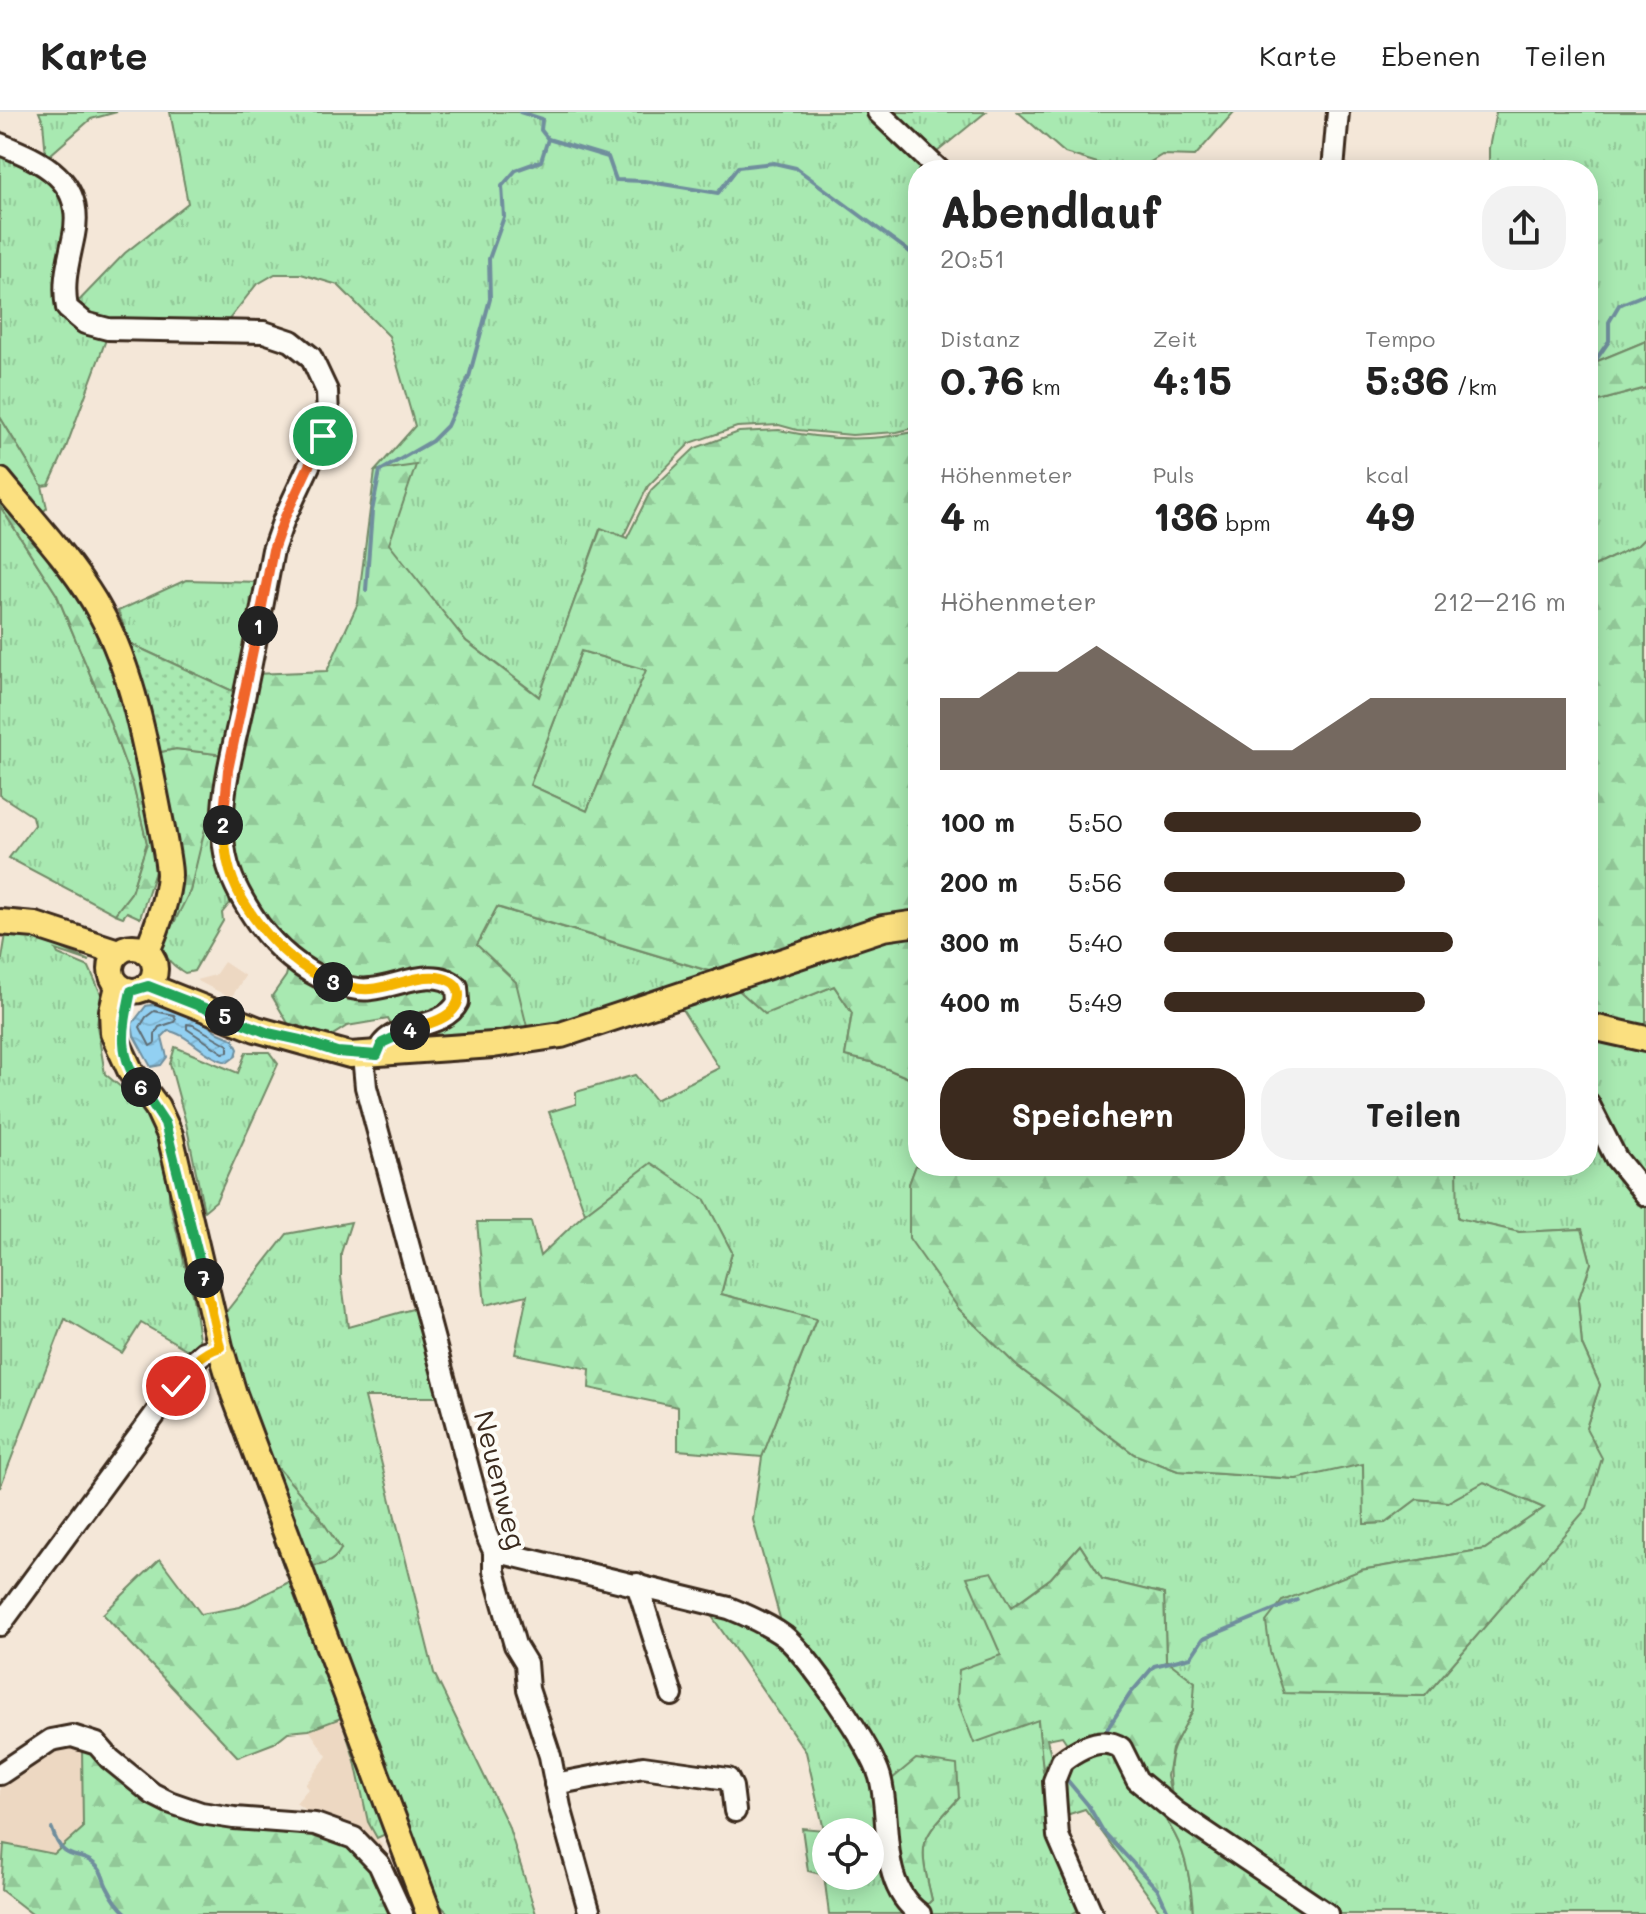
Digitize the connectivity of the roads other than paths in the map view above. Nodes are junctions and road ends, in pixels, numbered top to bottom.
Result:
1 (878, 112) edge
2 (1338, 112) edge
3 (0, 144) edge
4 (928, 160) edge
5 (1334, 160) edge
6 (0, 481) edge
7 (7, 923) edge
8 (908, 924) edge
9 (133, 969) junction
10 (1598, 1028) edge
11 (1646, 1039) edge
12 (370, 1055) junction
13 (1598, 1123) edge
14 (1646, 1195) edge
15 (220, 1347) junction
16 (494, 1551) junction
17 (637, 1584) junction
18 (0, 1625) edge
19 (672, 1695) dead end
20 (0, 1774) edge
21 (555, 1784) junction
22 (735, 1811) dead end
23 (402, 1914) edge
24 (429, 1914) edge
25 (590, 1914) edge
26 (920, 1914) edge
27 (1092, 1914) edge
28 (1327, 1914) edge

1 - 4 street
2 - 5 street
3 - 12 street
6 - 9 main road
7 - 9 main road
8 - 12 main road
9 - 12 main road
9 - 15 main road
10 - 11 main road
12 - 16 street, Neuenweg
13 - 14 street
15 - 18 street
15 - 24 main road
16 - 17 street
16 - 21 street, Neuenweg
17 - 19 street
17 - 26 street
20 - 23 street
21 - 22 street
21 - 25 street, Neuenweg
27 - 28 street

